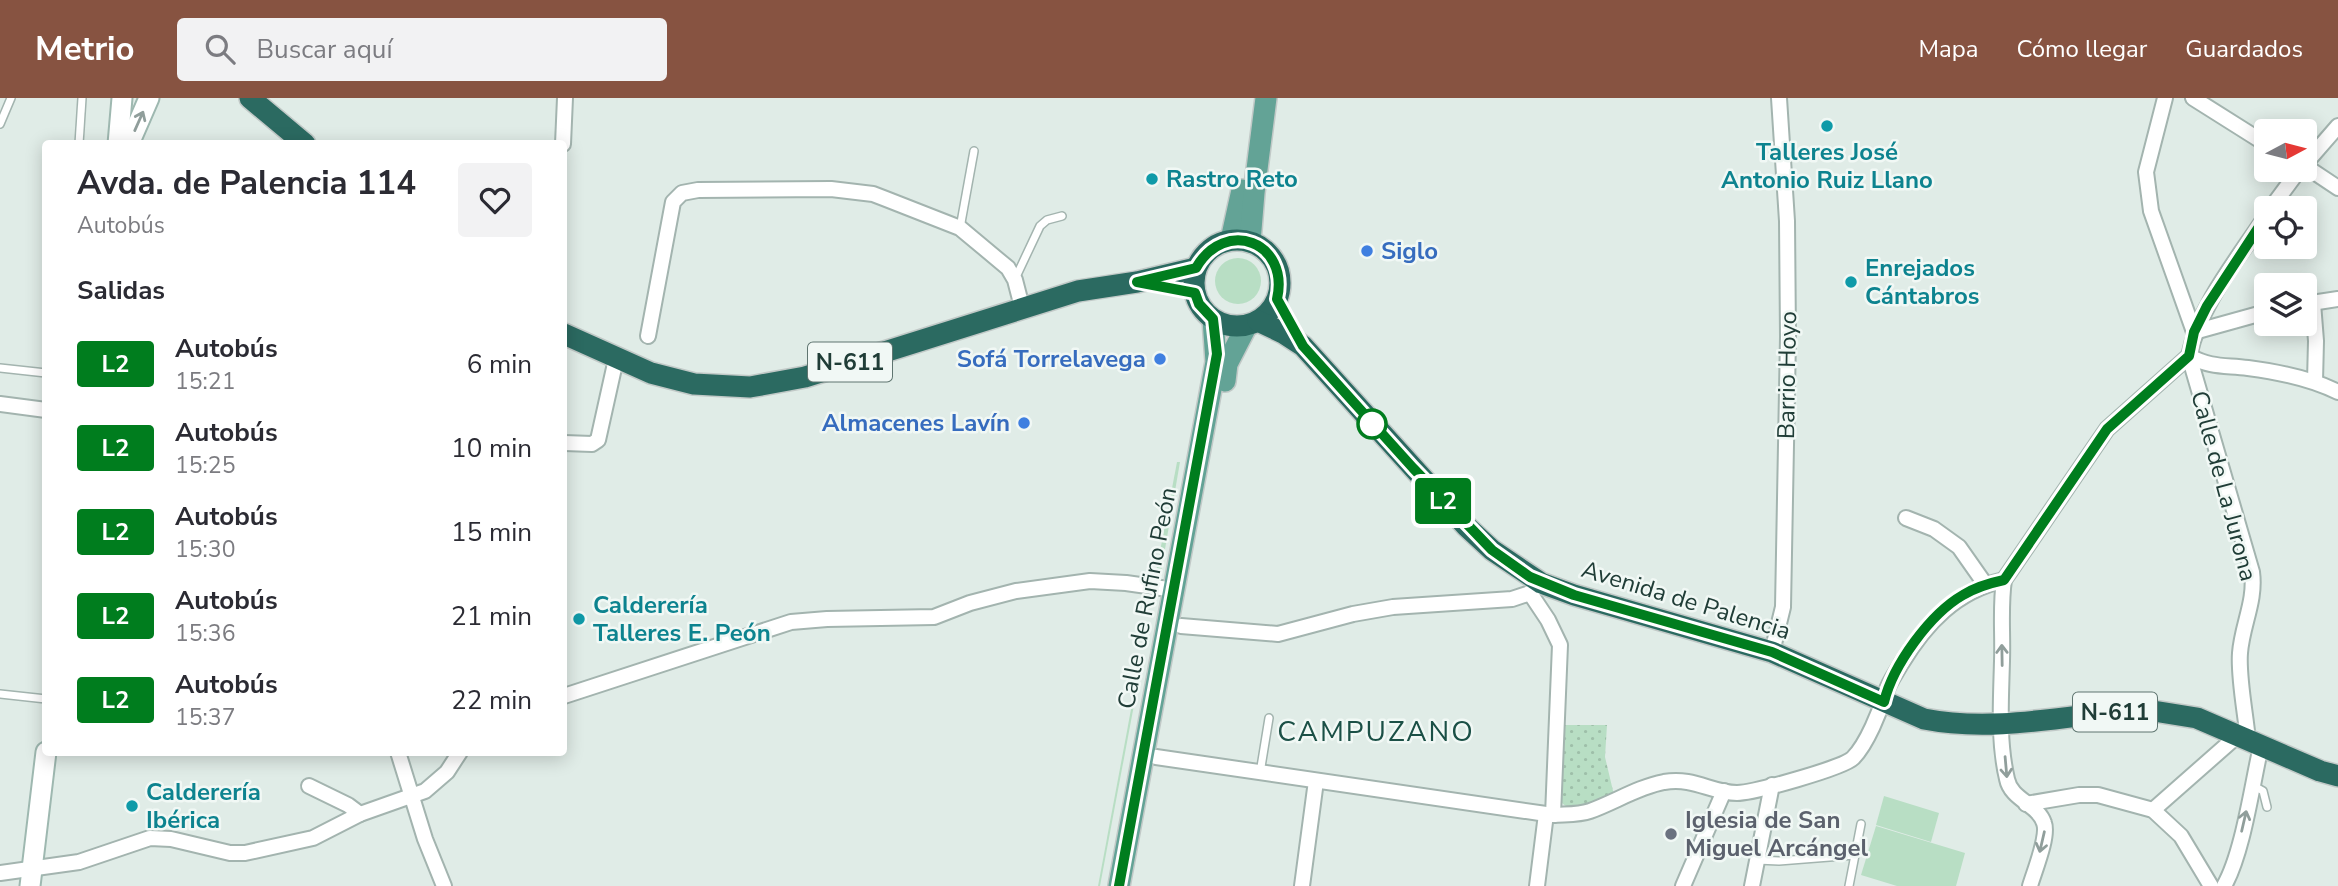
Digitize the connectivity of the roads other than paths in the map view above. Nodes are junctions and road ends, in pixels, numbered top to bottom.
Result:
1 (11, 98) edge
2 (82, 98) edge
3 (122, 98) edge
4 (149, 98) edge
5 (565, 98) edge
6 (1253, 98) edge
7 (1266, 98) edge
8 (1779, 98) edge
9 (2165, 98) edge
10 (2193, 98) edge
11 (250, 100) edge
12 (0, 124) edge
13 (2338, 126) edge
14 (2254, 136) edge
15 (79, 140) edge
16 (118, 140) edge
17 (131, 140) edge
18 (300, 140) edge
19 (563, 140) edge
20 (974, 151) dead end
21 (2317, 151) edge
22 (2317, 173) edge
23 (2338, 188) edge
24 (1062, 216) dead end
25 (960, 228) junction
26 (2254, 234) edge
27 (1240, 241) junction
28 (1196, 268) junction
29 (1015, 280) junction
30 (1137, 282) junction
31 (1195, 293) junction
32 (1277, 299) junction
33 (2338, 299) edge
34 (2317, 303) edge
35 (1022, 307) junction
36 (2254, 315) edge
37 (1213, 319) junction
38 (1253, 323) junction
39 (2194, 332) junction
40 (567, 335) edge
41 (2315, 336) edge
42 (648, 337) dead end
43 (1303, 346) junction
44 (2189, 356) junction
45 (616, 359) junction
46 (0, 368) edge
47 (42, 373) edge
48 (2315, 381) junction
49 (2338, 392) edge
50 (0, 404) edge
51 (42, 409) edge
52 (567, 443) edge
53 (1906, 518) dead end
54 (2004, 580) junction
55 (1985, 584) junction
56 (1535, 588) junction
57 (1175, 590) junction
58 (1181, 626) junction
59 (1772, 652) junction
60 (0, 694) edge
61 (567, 695) edge
62 (42, 699) edge
63 (1884, 702) junction
64 (1269, 718) dead end
65 (2001, 723) junction
66 (2249, 741) junction
67 (46, 756) edge
68 (399, 756) edge
69 (457, 756) edge
70 (1156, 757) junction
71 (1260, 773) junction
72 (2338, 776) edge
73 (1316, 781) junction
74 (1772, 785) junction
75 (2252, 785) junction
76 (309, 786) dead end
77 (1724, 791) junction
78 (411, 798) junction
79 (2026, 804) junction
80 (2267, 807) dead end
81 (2153, 810) junction
82 (360, 814) junction
83 (1550, 815) junction
84 (1861, 824) dead end
85 (1855, 855) junction
86 (1758, 860) junction
87 (0, 873) edge
88 (32, 877) edge
89 (444, 886) edge
90 (1119, 886) edge
91 (1132, 886) edge
92 (1302, 886) edge
93 (1537, 886) edge
94 (1683, 886) edge
95 (1752, 886) edge
96 (1849, 886) edge
97 (2030, 886) edge
98 (2211, 886) edge
99 (2224, 886) edge

1 - 12 lane
2 - 15 lane
3 - 16 street
17 -> 4 street
5 - 19 street
6 - 27 main road
7 - 27 main road
8 - 59 street, Barrio Hoyo
9 - 39 street
10 - 14 street
11 - 18 highway
13 - 21 street
20 - 25 lane
22 - 23 street
24 - 29 lane
25 - 29 street
25 - 42 street
26 - 39 street, Calle de La Jurona
27 - 28 highway
27 - 32 highway, N-611
28 - 30 highway, N-611
28 - 31 highway
29 - 35 street
30 - 31 highway, N-611
30 - 35 highway, N-611
31 - 37 highway
32 - 38 highway
32 - 43 highway, Avenida de Palencia / N-611
33 - 34 street
35 - 45 highway, N-611
36 - 39 street
37 - 38 highway, N-611
37 - 57 main road, Calle de Rufino Peón
38 - 43 highway, Avenida de Palencia / N-611
38 - 58 main road, Calle de Rufino Peón
39 - 44 street, Calle de La Jurona
40 - 45 highway, N-611
41 - 48 street
43 - 56 highway, Avenida de Palencia / N-611
44 - 48 street, Calle de La Jurona
44 - 54 street
44 - 66 street, Calle de La Jurona
45 - 52 street
46 - 47 lane
48 - 49 street, Calle de La Jurona
50 - 51 street
53 - 55 street
54 - 55 street
65 -> 54 street
55 - 63 street
56 - 58 street
56 - 59 highway, Avenida de Palencia / N-611
56 - 83 street
57 - 61 street
57 - 90 main road, Calle de Rufino Peón
58 - 70 main road, Calle de Rufino Peón
59 - 63 highway, Avenida de Palencia / N-611
60 - 62 lane
63 - 65 highway, Avenida de Palencia / N-611
63 - 74 street
64 - 71 lane
65 - 66 highway, Avenida de Palencia / N-611
65 -> 79 street
66 - 72 highway, Avenida de Palencia / N-611
66 - 75 street, Calle de La Jurona
66 - 81 street
67 - 88 street
68 - 78 street
69 - 78 street
70 - 71 street
70 - 91 main road, Calle de Rufino Peón
71 - 73 street
73 - 83 street
73 - 92 street
74 - 77 street
74 - 86 street
75 - 80 lane
99 -> 75 street, Calle de La Jurona
76 - 82 street
77 - 83 street
77 - 94 street
78 - 82 street
78 - 89 street
79 - 81 street
79 -> 97 street
81 - 98 street
82 - 88 street
83 - 93 street
84 - 85 lane
85 - 86 lane
85 - 96 lane
86 - 95 street
87 - 88 street

